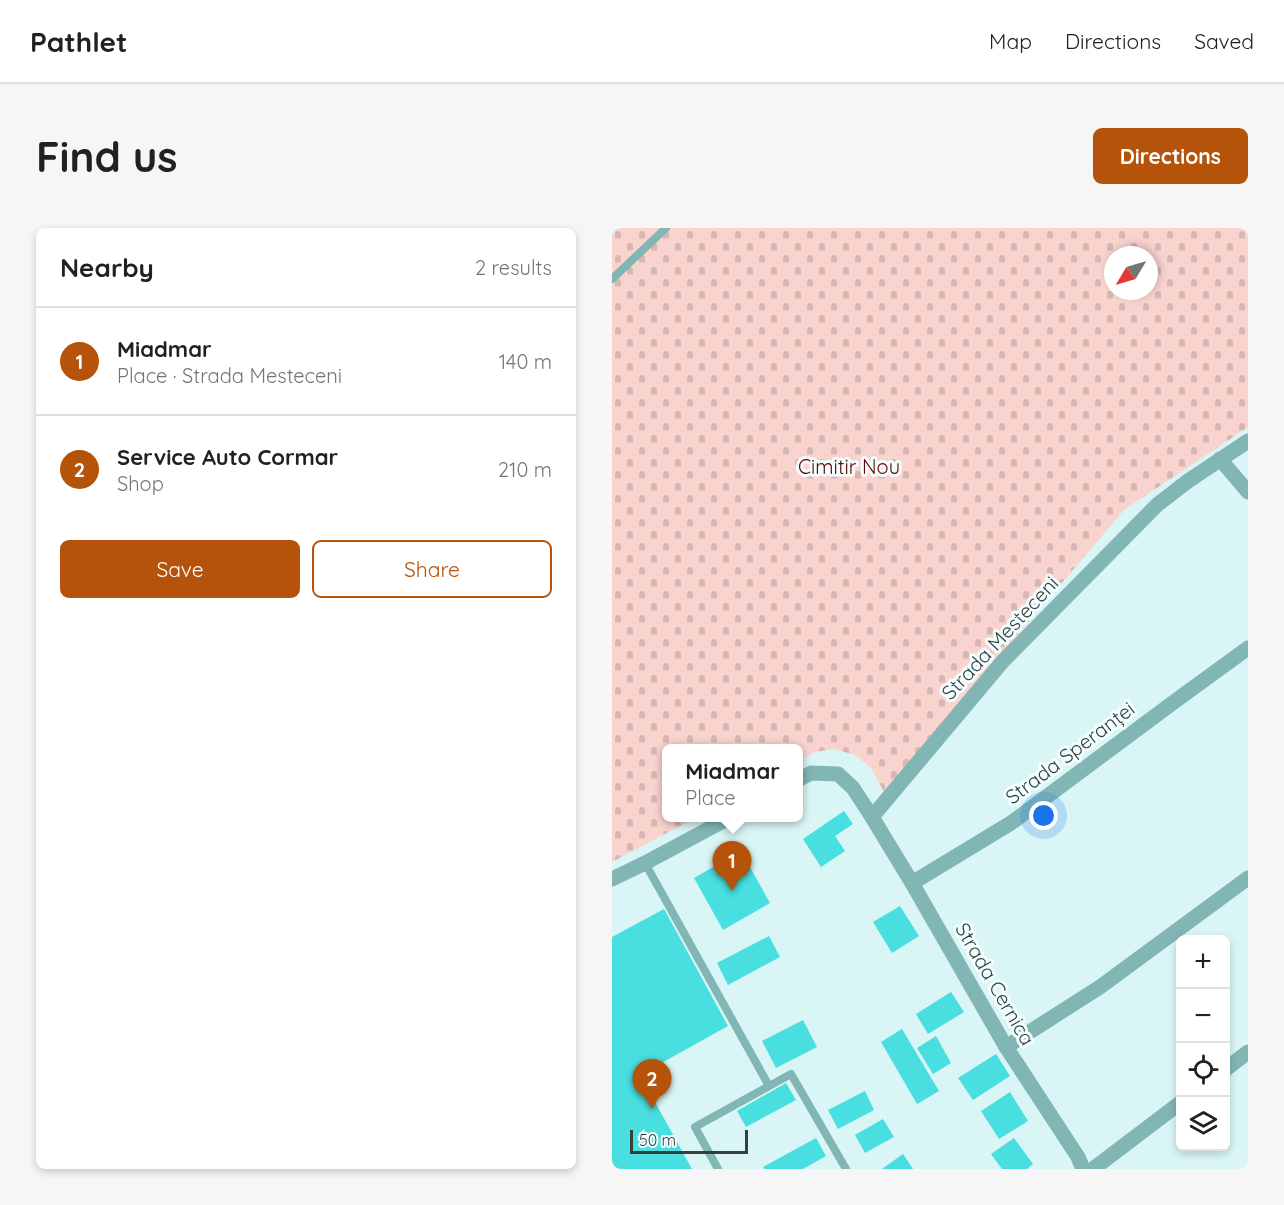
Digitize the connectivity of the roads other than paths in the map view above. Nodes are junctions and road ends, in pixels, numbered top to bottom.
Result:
1 (666, 228) edge
2 (612, 279) edge
3 (1248, 441) edge
4 (1220, 459) junction
5 (1248, 492) edge
6 (1248, 648) edge
7 (803, 777) edge
8 (872, 817) junction
9 (722, 822) edge
10 (645, 863) junction
11 (1248, 878) edge
12 (612, 879) edge
13 (912, 883) junction
14 (1006, 1047) junction
15 (1248, 1052) edge
16 (1230, 1066) edge
17 (769, 1086) junction
18 (1176, 1106) edge
19 (718, 1169) edge
20 (846, 1169) edge
21 (1083, 1169) edge
22 (1093, 1169) edge

1 - 2 lane
3 - 4 street, Strada Mesteceni
4 - 5 street
4 - 8 street, Strada Mesteceni
6 - 13 street, Strada Speranței
7 - 8 street
8 - 13 street, Strada Cernica
9 - 10 street
10 - 12 street
10 - 17 lane
11 - 14 street
13 - 14 street, Strada Cernica
14 - 21 street, Strada Cernica
15 - 16 street
17 - 19 lane
17 - 20 lane
18 - 22 street

